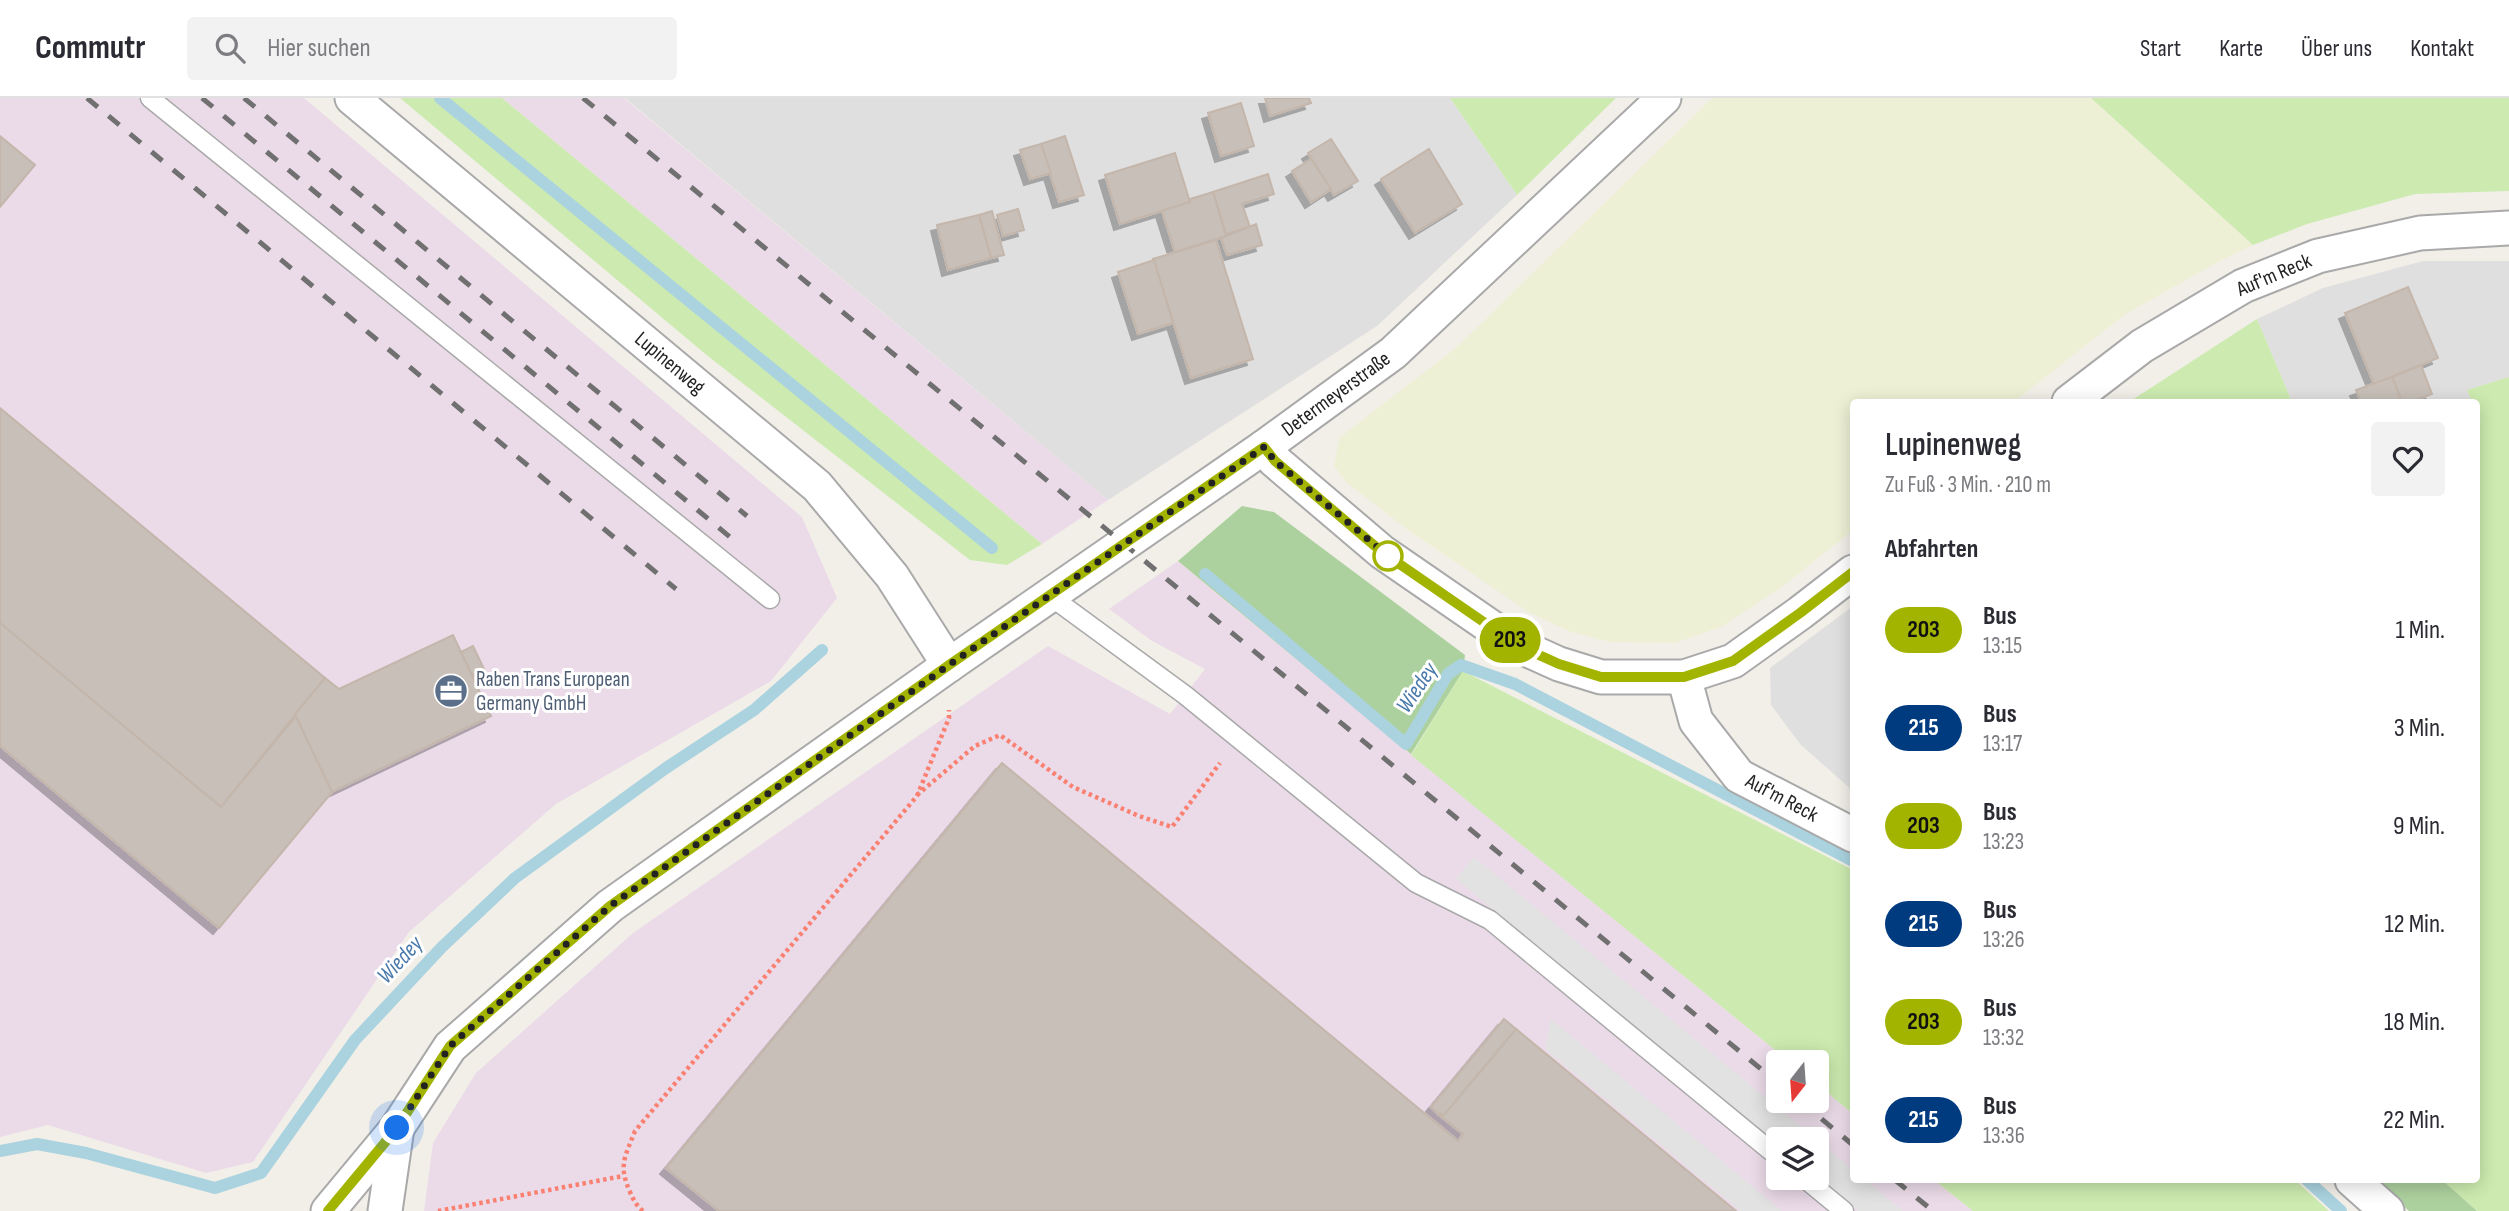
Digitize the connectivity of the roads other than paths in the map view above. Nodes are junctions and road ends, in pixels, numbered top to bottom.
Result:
1 (150, 98) edge
2 (352, 98) edge
3 (1664, 98) edge
4 (2509, 228) edge
5 (2073, 399) edge
6 (1264, 447) junction
7 (1850, 574) edge
8 (1049, 596) junction
9 (771, 599) dead end
10 (949, 665) junction
11 (1684, 677) junction
12 (1850, 833) edge
13 (397, 1128) junction
14 (1766, 1147) edge
15 (2355, 1183) edge
16 (1819, 1190) edge
17 (328, 1211) edge
18 (385, 1211) edge
19 (1844, 1211) edge
20 (2387, 1211) edge

1 - 9 lane
2 - 10 street, Lupinenweg
3 - 6 street, Determeyerstraße
4 - 5 street, Auf'm Reck
6 - 8 street, Determeyerstraße
6 - 11 street
7 - 11 street
8 - 10 street, Determeyerstraße
8 - 14 lane
10 - 13 street, Determeyerstraße
11 - 12 street, Auf'm Reck
13 - 17 street, Determeyerstraße
13 - 18 street, Determeyerstraße
15 - 20 street
16 - 19 lane

